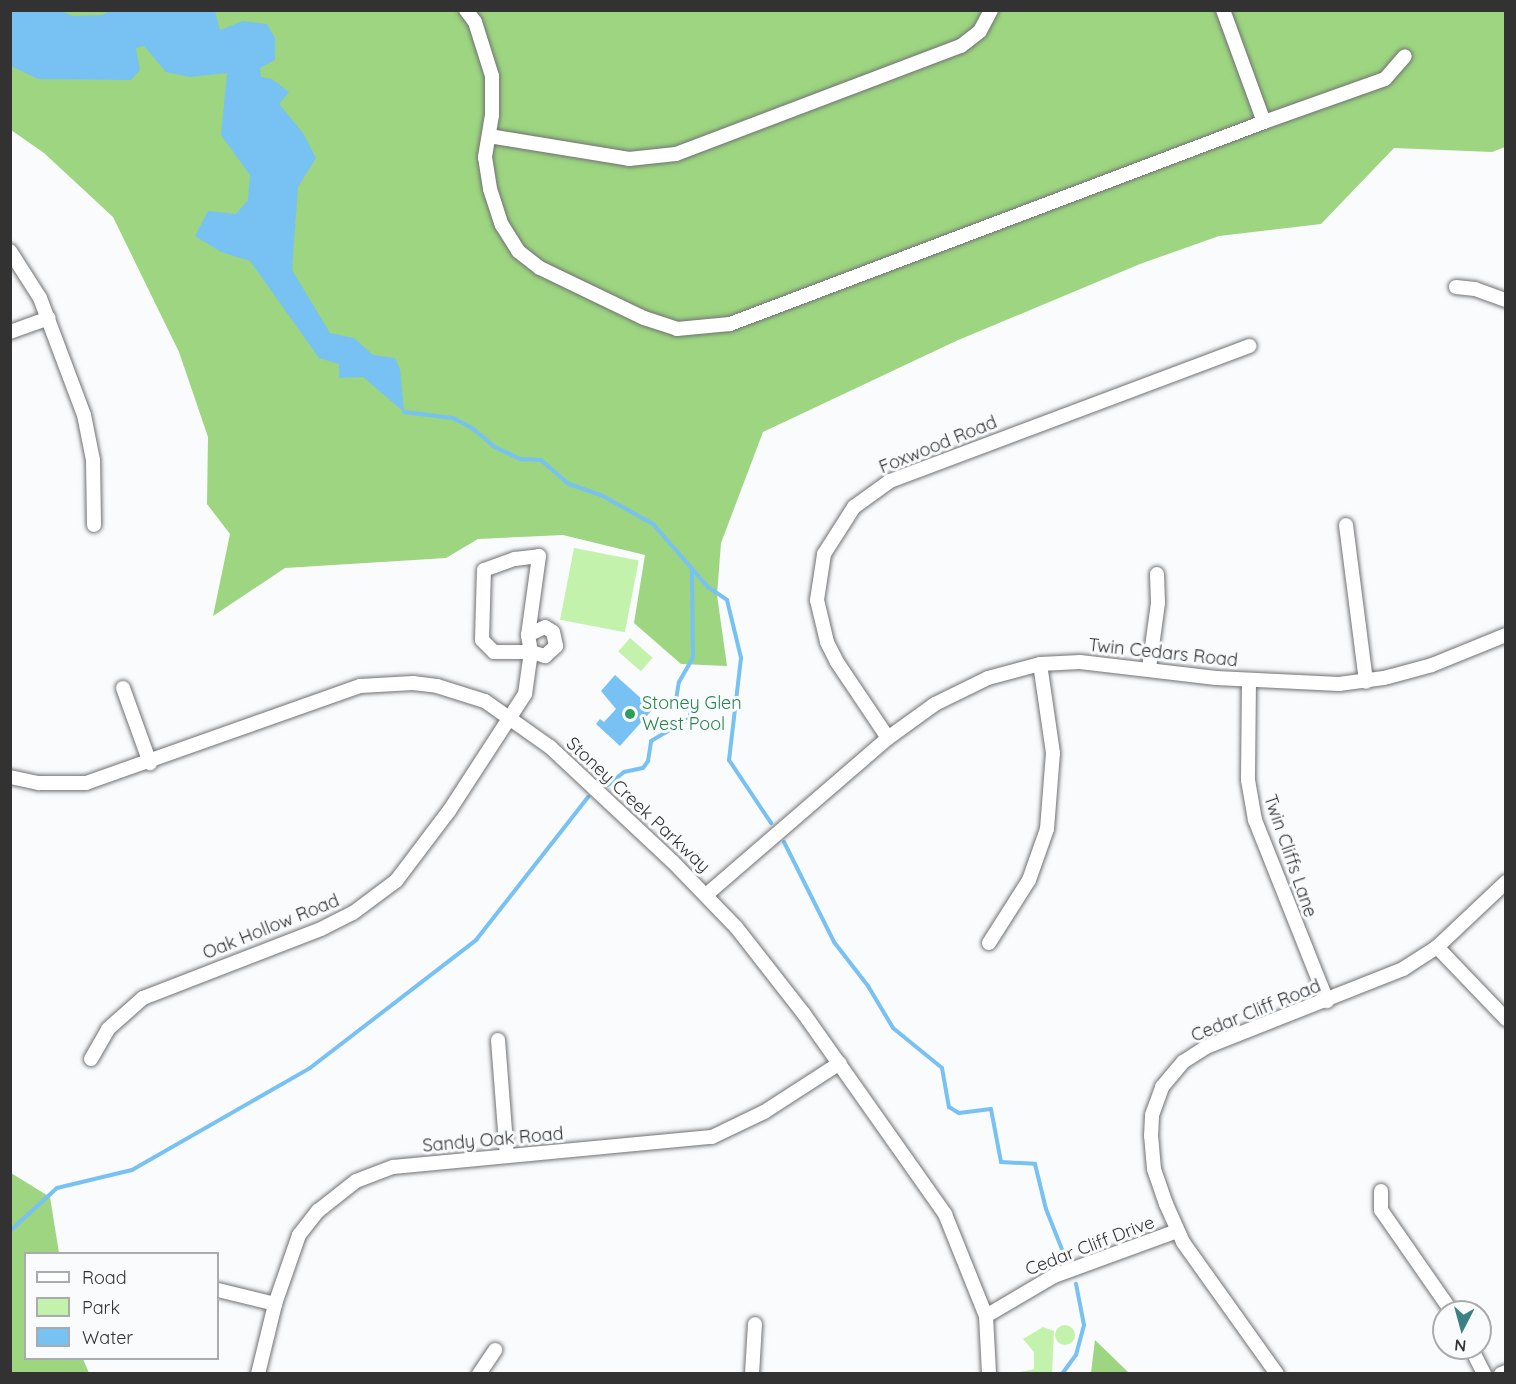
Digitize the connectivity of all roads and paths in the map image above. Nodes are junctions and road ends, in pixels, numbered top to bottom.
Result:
1 (466, 10) edge
2 (991, 10) edge
3 (1223, 10) edge
4 (1405, 56) dead end
5 (1264, 122) junction
6 (489, 136) junction
7 (10, 251) edge
8 (1456, 287) dead end
9 (1506, 300) edge
10 (49, 318) junction
11 (10, 332) edge
12 (1250, 346) dead end
13 (94, 525) dead end
14 (1346, 525) dead end
15 (1157, 574) dead end
16 (528, 634) junction
17 (1506, 635) edge
18 (531, 652) junction
19 (1040, 664) junction
20 (1149, 668) junction
21 (1249, 681) junction
22 (1366, 682) junction
23 (123, 688) dead end
24 (508, 716) junction
25 (888, 738) junction
26 (150, 763) junction
27 (10, 777) edge
28 (1506, 882) edge
29 (706, 896) junction
30 (989, 943) dead end
31 (1437, 947) junction
32 (1327, 1001) junction
33 (1506, 1019) edge
34 (498, 1040) dead end
35 (91, 1059) dead end
36 (840, 1063) junction
37 (507, 1156) junction
38 (1381, 1191) dead end
39 (1177, 1231) junction
40 (219, 1290) edge
41 (1444, 1300) edge
42 (275, 1304) junction
43 (986, 1316) junction
44 (755, 1324) dead end
45 (495, 1350) dead end
46 (1477, 1360) edge
47 (1506, 1372) edge
48 (258, 1374) edge
49 (479, 1374) edge
50 (752, 1374) edge
51 (989, 1374) edge
52 (1277, 1374) edge
53 (1484, 1374) edge
54 (1501, 1374) edge

1 - 6 street
2 - 6 street
3 - 5 street
4 - 5 street
5 - 6 street
7 - 10 street
8 - 9 street
10 - 11 street
10 - 13 street
12 - 25 street, Foxwood Road
14 - 22 street
15 - 20 street
16 - 18 street
16 - 18 street
16 - 18 street
17 - 22 street, Twin Cedars Road
18 - 24 street, Oak Hollow Road
19 - 20 street, Twin Cedars Road
19 - 25 street, Twin Cedars Road
19 - 30 street
20 - 21 street, Twin Cedars Road
21 - 22 street, Twin Cedars Road
21 - 32 street, Twin Cliffs Lane
23 - 26 street
24 - 26 street, Stoney Creek Parkway
24 - 29 street, Stoney Creek Parkway
24 - 35 street, Oak Hollow Road
25 - 29 street, Twin Cedars Road
26 - 27 street, Stoney Creek Parkway
28 - 31 street, Cedar Cliff Road
29 - 36 street, Stoney Creek Parkway
31 - 32 street, Cedar Cliff Road
31 - 33 street
32 - 39 street, Cedar Cliff Road
34 - 37 street
36 - 37 street, Sandy Oak Road
36 - 43 street, Stoney Creek Parkway
37 - 42 street, Sandy Oak Road
38 - 41 street
39 - 43 street, Cedar Cliff Drive
39 - 52 street, Cedar Cliff Road
40 - 42 street
42 - 48 street, Sandy Oak Road
43 - 51 street, Stoney Creek Parkway
44 - 50 street
45 - 49 street
46 - 53 street
47 - 54 street

